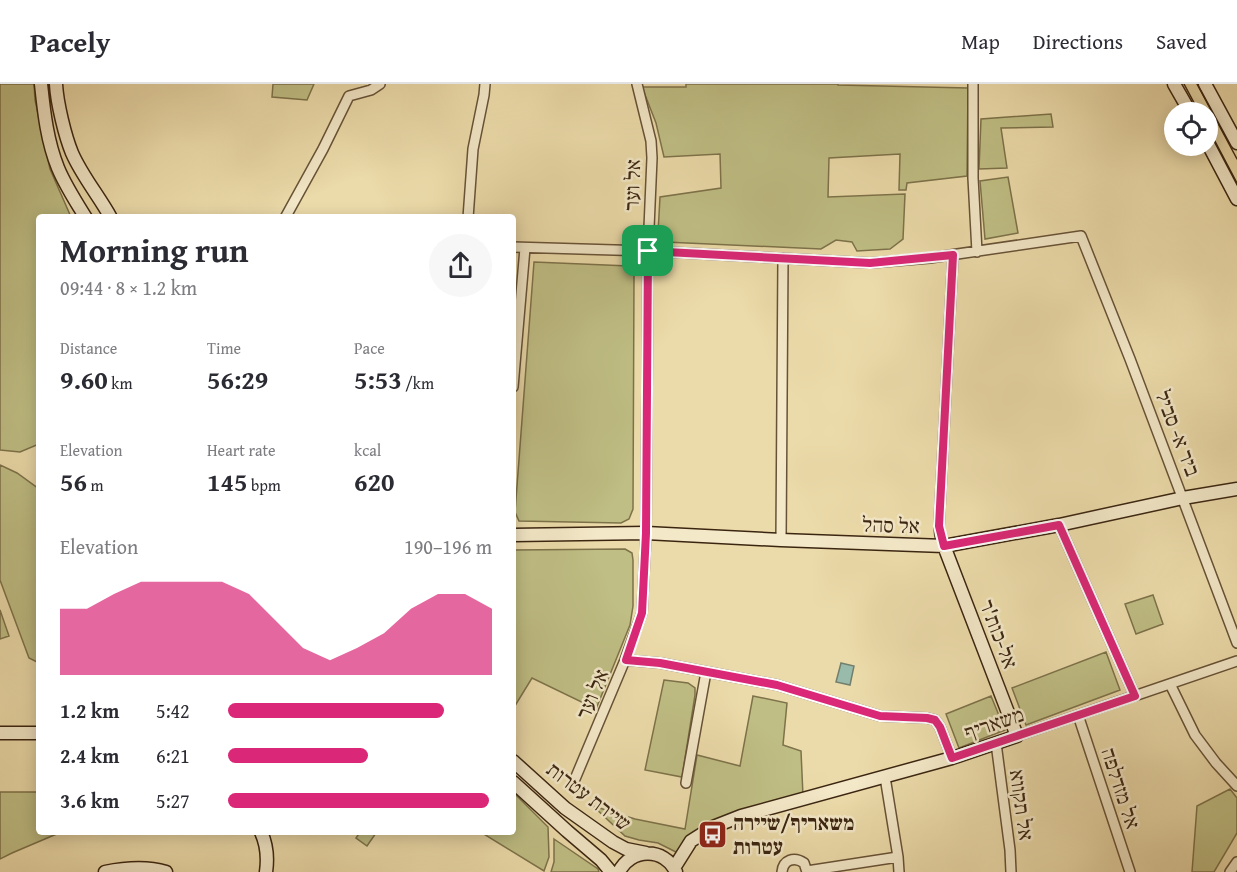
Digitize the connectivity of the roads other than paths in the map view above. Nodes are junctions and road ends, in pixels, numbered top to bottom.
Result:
1 (41, 84) edge
2 (56, 84) edge
3 (380, 84) edge
4 (485, 84) edge
5 (637, 84) edge
6 (973, 84) edge
7 (1174, 84) edge
8 (1205, 84) edge
9 (1184, 102) edge
10 (1237, 143) edge
11 (1214, 156) edge
12 (1237, 199) edge
13 (84, 214) edge
14 (109, 214) edge
15 (287, 214) edge
16 (468, 214) edge
17 (516, 247) edge
18 (525, 248) junction
19 (648, 251) junction
20 (977, 252) junction
21 (953, 255) junction
22 (783, 258) junction
23 (516, 352) edge
24 (1237, 489) edge
25 (1183, 498) junction
26 (1059, 525) junction
27 (646, 533) junction
28 (516, 535) edge
29 (781, 540) junction
30 (944, 546) junction
31 (1237, 643) edge
32 (626, 660) junction
33 (1237, 661) edge
34 (706, 672) junction
35 (1170, 684) junction
36 (1135, 696) junction
37 (1078, 715) junction
38 (0, 733) edge
39 (36, 733) edge
40 (1017, 736) junction
41 (996, 743) junction
42 (952, 758) junction
43 (516, 764) edge
44 (885, 777) junction
45 (575, 779) dead end
46 (686, 783) dead end
47 (516, 785) edge
48 (1237, 786) edge
49 (262, 835) edge
50 (646, 853) junction
51 (898, 857) junction
52 (1237, 861) edge
53 (675, 870) edge
54 (105, 872) edge
55 (166, 872) edge
56 (266, 872) edge
57 (610, 872) edge
58 (619, 872) edge
59 (782, 872) edge
60 (807, 872) edge
61 (898, 872) edge
62 (1011, 872) edge
63 (1130, 872) edge
64 (1230, 872) edge

1 - 13 street
2 - 14 street
3 - 15 street
4 - 16 street
5 - 19 street, אל וער
6 - 20 street
7 - 9 street
8 - 10 street
11 - 12 street
17 - 18 street
18 - 19 street
18 - 23 street
19 - 22 street
19 - 27 street, אל וער
20 - 21 street
20 - 25 street, ביר א- סביל
21 - 22 street
21 - 30 street
22 - 29 street
24 - 25 street, אל סהל
25 - 26 street, אל סהל
25 - 31 street, ביר א- סביל
26 - 30 street, אל סהל
26 - 36 street
27 - 28 street, אל סהל
27 - 29 street, אל סהל
27 - 32 street, אל וער
29 - 30 street, אל סהל
30 - 40 street, אל-כות'ר
32 - 34 street
32 - 45 street, אל וער
33 - 35 street, משאריף
34 - 42 street
34 - 46 street
35 - 36 street, משאריף
35 - 48 street
36 - 37 street, משאריף
37 - 40 street, משאריף
37 - 63 street, אל מזדלפה
38 - 39 street
40 - 41 street, משאריף
41 - 42 street, משאריף
41 - 62 street, אל תקווא
42 - 44 street, משאריף
43 - 50 street, שיירת עטרות
44 - 51 street
44 - 53 street, משאריף
47 - 57 street, שיירת עטרות
49 - 56 street
50 - 53 street, שיירת עטרות
50 - 58 street
51 - 60 street
51 - 61 street
52 - 64 street
54 - 55 street
59 - 60 street

